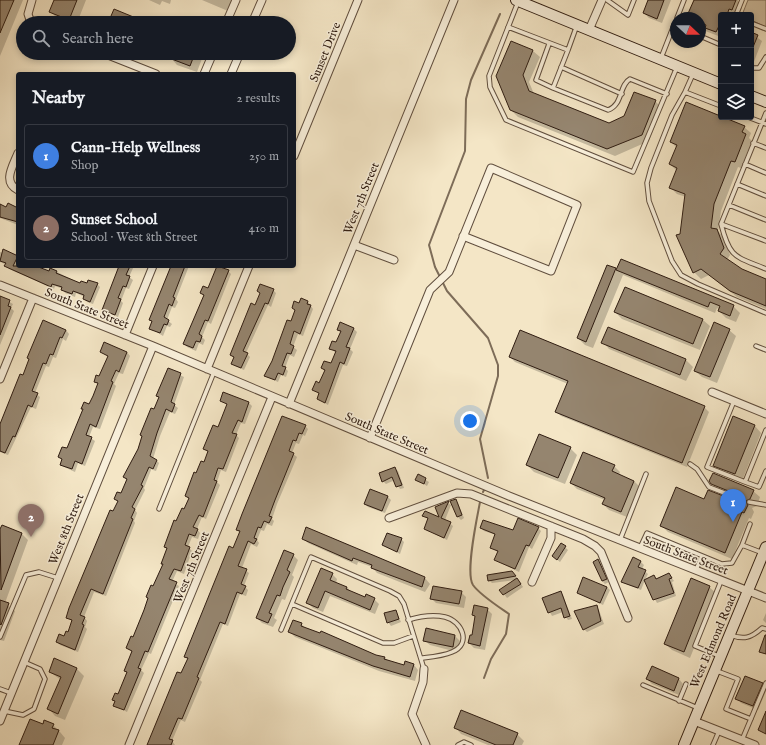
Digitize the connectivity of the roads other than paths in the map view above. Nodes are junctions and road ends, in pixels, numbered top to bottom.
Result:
1 (32, 0) edge
2 (236, 0) edge
3 (262, 0) edge
4 (358, 0) edge
5 (454, 0) edge
6 (517, 0) edge
7 (602, 0) edge
8 (607, 0) edge
9 (634, 0) edge
10 (684, 0) edge
11 (742, 0) edge
12 (679, 12) edge
13 (737, 12) edge
14 (29, 16) edge
15 (229, 16) edge
16 (255, 16) edge
17 (754, 24) edge
18 (577, 25) junction
19 (508, 27) junction
20 (766, 28) edge
21 (589, 30) junction
22 (670, 38) edge
23 (706, 39) edge
24 (550, 44) junction
25 (718, 44) edge
26 (568, 50) junction
27 (766, 56) edge
28 (661, 59) junction
29 (121, 60) edge
30 (210, 60) edge
31 (237, 60) edge
32 (678, 66) junction
33 (561, 67) junction
34 (754, 68) edge
35 (151, 72) edge
36 (205, 72) edge
37 (232, 72) edge
38 (694, 72) junction
39 (718, 83) edge
40 (553, 88) junction
41 (686, 92) junction
42 (622, 94) junction
43 (667, 94) junction
44 (754, 97) edge
45 (766, 102) edge
46 (718, 105) edge
47 (766, 113) edge
48 (754, 119) edge
49 (762, 122) junction
50 (766, 124) edge
51 (753, 143) junction
52 (766, 148) edge
53 (296, 151) edge
54 (16, 158) edge
55 (745, 164) junction
56 (766, 173) edge
57 (737, 184) junction
58 (16, 188) edge
59 (766, 196) edge
60 (729, 205) junction
61 (766, 220) edge
62 (721, 224) junction
63 (463, 236) junction
64 (766, 241) edge
65 (354, 245) junction
66 (394, 260) dead end
67 (766, 263) edge
68 (152, 268) edge
69 (248, 268) edge
70 (765, 268) edge
71 (0, 285) edge
72 (33, 298) junction
73 (766, 313) edge
74 (125, 335) junction
75 (152, 346) junction
76 (756, 346) dead end
77 (766, 350) edge
78 (210, 371) junction
79 (0, 379) edge
80 (712, 392) dead end
81 (272, 397) junction
82 (734, 401) junction
83 (289, 404) junction
84 (766, 414) edge
85 (766, 431) edge
86 (370, 438) junction
87 (690, 464) dead end
88 (766, 471) edge
89 (646, 474) dead end
90 (745, 482) junction
91 (509, 496) junction
92 (740, 499) dead end
93 (749, 502) dead end
94 (766, 505) edge
95 (506, 508) junction
96 (159, 509) dead end
97 (389, 518) dead end
98 (750, 524) dead end
99 (550, 526) junction
100 (620, 541) junction
101 (742, 545) junction
102 (640, 549) junction
103 (765, 550) edge
104 (702, 556) junction
105 (696, 570) junction
106 (58, 578) junction
107 (721, 581) junction
108 (532, 582) dead end
109 (748, 591) junction
110 (766, 598) edge
111 (292, 604) junction
112 (628, 618) dead end
113 (408, 620) junction
114 (766, 629) edge
115 (281, 630) dead end
116 (730, 635) junction
117 (413, 636) junction
118 (0, 637) edge
119 (721, 657) junction
120 (422, 658) junction
121 (24, 662) junction
122 (424, 669) joint
123 (716, 670) junction
124 (766, 683) edge
125 (686, 684) dead end
126 (643, 685) dead end
127 (0, 689) edge
128 (12, 693) junction
129 (679, 700) junction
130 (699, 709) junction
131 (4, 710) junction
132 (751, 719) junction
133 (0, 721) edge
134 (694, 721) junction
135 (719, 730) junction
136 (742, 740) junction
137 (129, 745) edge
138 (426, 745) edge
139 (458, 745) edge
140 (471, 745) edge
141 (684, 745) edge
142 (713, 745) edge
143 (755, 745) edge

1 - 14 street
2 - 15 street
3 - 16 street
4 - 53 street, Sunset Drive
5 - 65 street, West 7th Street
6 - 18 main road
6 - 19 lane
7 - 21 street
8 - 9 lane
10 - 12 lane
11 - 13 lane
17 - 20 lane
18 - 21 main road
18 - 26 lane
19 - 24 lane
19 - 43 lane
21 - 28 main road
22 - 28 lane
23 - 25 lane
24 - 26 lane
24 - 40 lane
26 - 33 lane
27 - 34 lane
28 - 32 main road
29 - 35 street
30 - 36 street
31 - 37 street
32 - 38 main road
32 - 43 lane
33 - 40 lane
33 - 42 lane
38 - 39 main road
38 - 41 lane
40 - 42 lane
41 - 46 lane
41 - 73 lane
42 - 43 lane
44 - 45 main road
47 - 49 lane
48 - 49 lane
49 - 50 lane
49 - 51 lane
51 - 52 lane
51 - 55 lane
54 - 58 street
55 - 56 lane
55 - 57 lane
57 - 59 lane
57 - 60 lane
60 - 61 lane
60 - 62 lane
62 - 64 lane
62 - 70 lane
63 - 63 street
63 - 86 street
65 - 66 street
65 - 83 street, West 7th Street
67 - 70 lane
68 - 74 street
69 - 78 street
71 - 72 street, South State Street
72 - 74 street, South State Street
72 - 79 street
74 - 75 street, South State Street
75 - 78 street, South State Street
75 - 106 street, West 8th Street
76 - 77 lane
78 - 81 street, South State Street
78 - 96 lane
80 - 82 street
81 - 83 street, South State Street
81 - 137 street, West 7th Street
82 - 84 street
82 - 90 lane
83 - 86 street, South State Street
85 - 90 lane
86 - 91 street, South State Street
87 - 92 lane
88 - 90 lane
89 - 100 lane
91 - 95 street
91 - 100 street, South State Street
93 - 94 lane
95 - 97 street
95 - 99 street
98 - 101 lane
99 - 108 street
99 - 112 street
100 - 102 street, South State Street
101 - 103 lane
101 - 104 lane
102 - 104 lane
102 - 105 street, South State Street
103 - 109 main road, West Edmond Road
104 - 105 lane
105 - 107 street, South State Street
106 - 118 lane
106 - 121 street, West 8th Street
107 - 109 street, South State Street
107 - 119 lane
109 - 110 street, South State Street
109 - 116 main road, West Edmond Road
111 - 113 lane
111 - 115 lane
111 - 117 lane
113 - 117 lane
113 - 120 lane
114 - 116 lane
116 - 119 main road, West Edmond Road
117 - 120 lane
119 - 123 main road, West Edmond Road
120 - 122 lane
121 - 128 street, West 8th Street
121 - 131 lane
122 - 138 street
123 - 130 main road, West Edmond Road
123 - 132 lane
124 - 132 lane
125 - 129 lane
126 - 129 lane
127 - 128 lane
128 - 131 street, West 8th Street
129 - 130 lane
130 - 134 main road, West Edmond Road
131 - 133 street, West 8th Street
132 - 136 lane
134 - 135 street
134 - 141 main road, West Edmond Road
135 - 136 street
135 - 142 lane
136 - 143 street
139 - 140 lane

